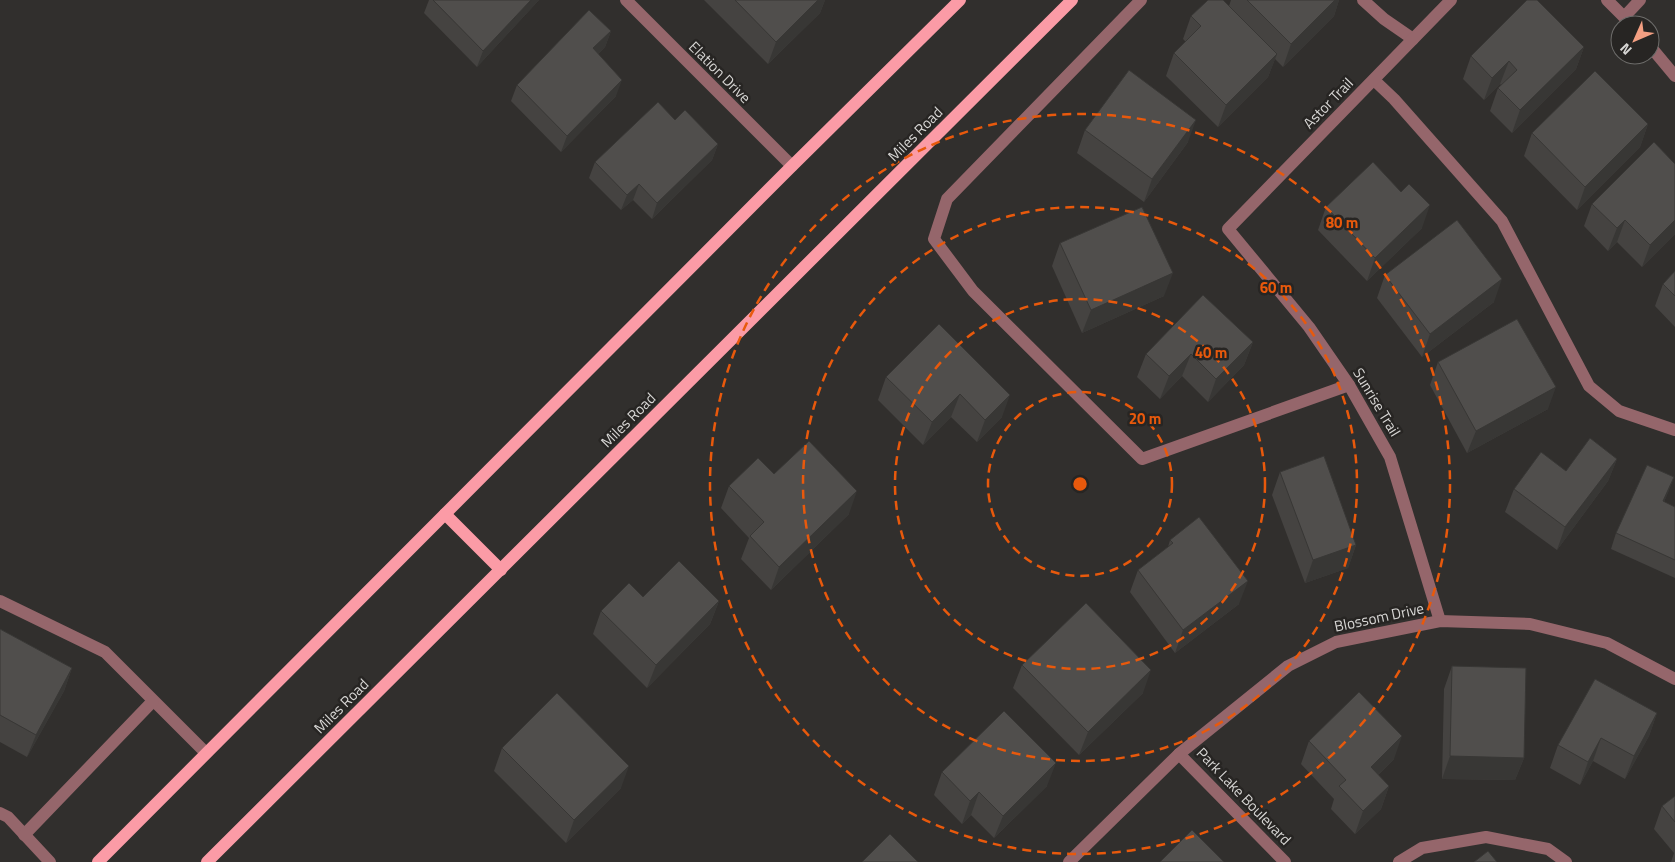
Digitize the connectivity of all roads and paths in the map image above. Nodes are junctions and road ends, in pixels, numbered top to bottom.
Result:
1 (626, 0) edge
2 (960, 0) edge
3 (1072, 0) edge
4 (1141, 0) edge
5 (1363, 0) edge
6 (1451, 0) edge
7 (1607, 0) edge
8 (1640, 0) edge
9 (1624, 15) edge
10 (1632, 15) edge
11 (1413, 39) junction
12 (1660, 58) edge
13 (1675, 76) edge
14 (1374, 80) junction
15 (792, 166) junction
16 (1228, 229) joint
17 (1350, 385) junction
18 (1675, 430) edge
19 (445, 514) junction
20 (501, 570) junction
21 (0, 601) edge
22 (1440, 621) junction
23 (1675, 679) edge
24 (153, 701) junction
25 (206, 753) junction
26 (1179, 754) junction
27 (0, 813) edge
28 (24, 835) junction
29 (50, 862) edge
30 (98, 862) edge
31 (207, 862) edge
32 (1069, 862) edge
33 (1285, 862) edge
34 (1399, 862) edge
35 (1566, 862) edge

1 - 15 street, Elation Drive
2 - 15 main road
3 - 20 main road, Miles Road
4 - 17 street
5 - 11 street
6 - 11 street, Astor Trail
7 - 9 street
8 - 10 street
11 - 14 street, Astor Trail
12 - 13 street
14 - 16 street, Astor Trail
14 - 18 street
15 - 19 main road
16 - 17 street, Sunrise Trail
17 - 22 street, Sunrise Trail
19 - 20 main road
19 - 25 main road
20 - 31 main road, Miles Road
21 - 24 street
22 - 23 street, Blossom Drive
22 - 26 street, Blossom Drive
24 - 25 street
24 - 28 street
25 - 30 main road
26 - 32 street, Blossom Drive
26 - 33 street, Park Lake Boulevard
27 - 28 street
28 - 29 street
34 - 35 street

